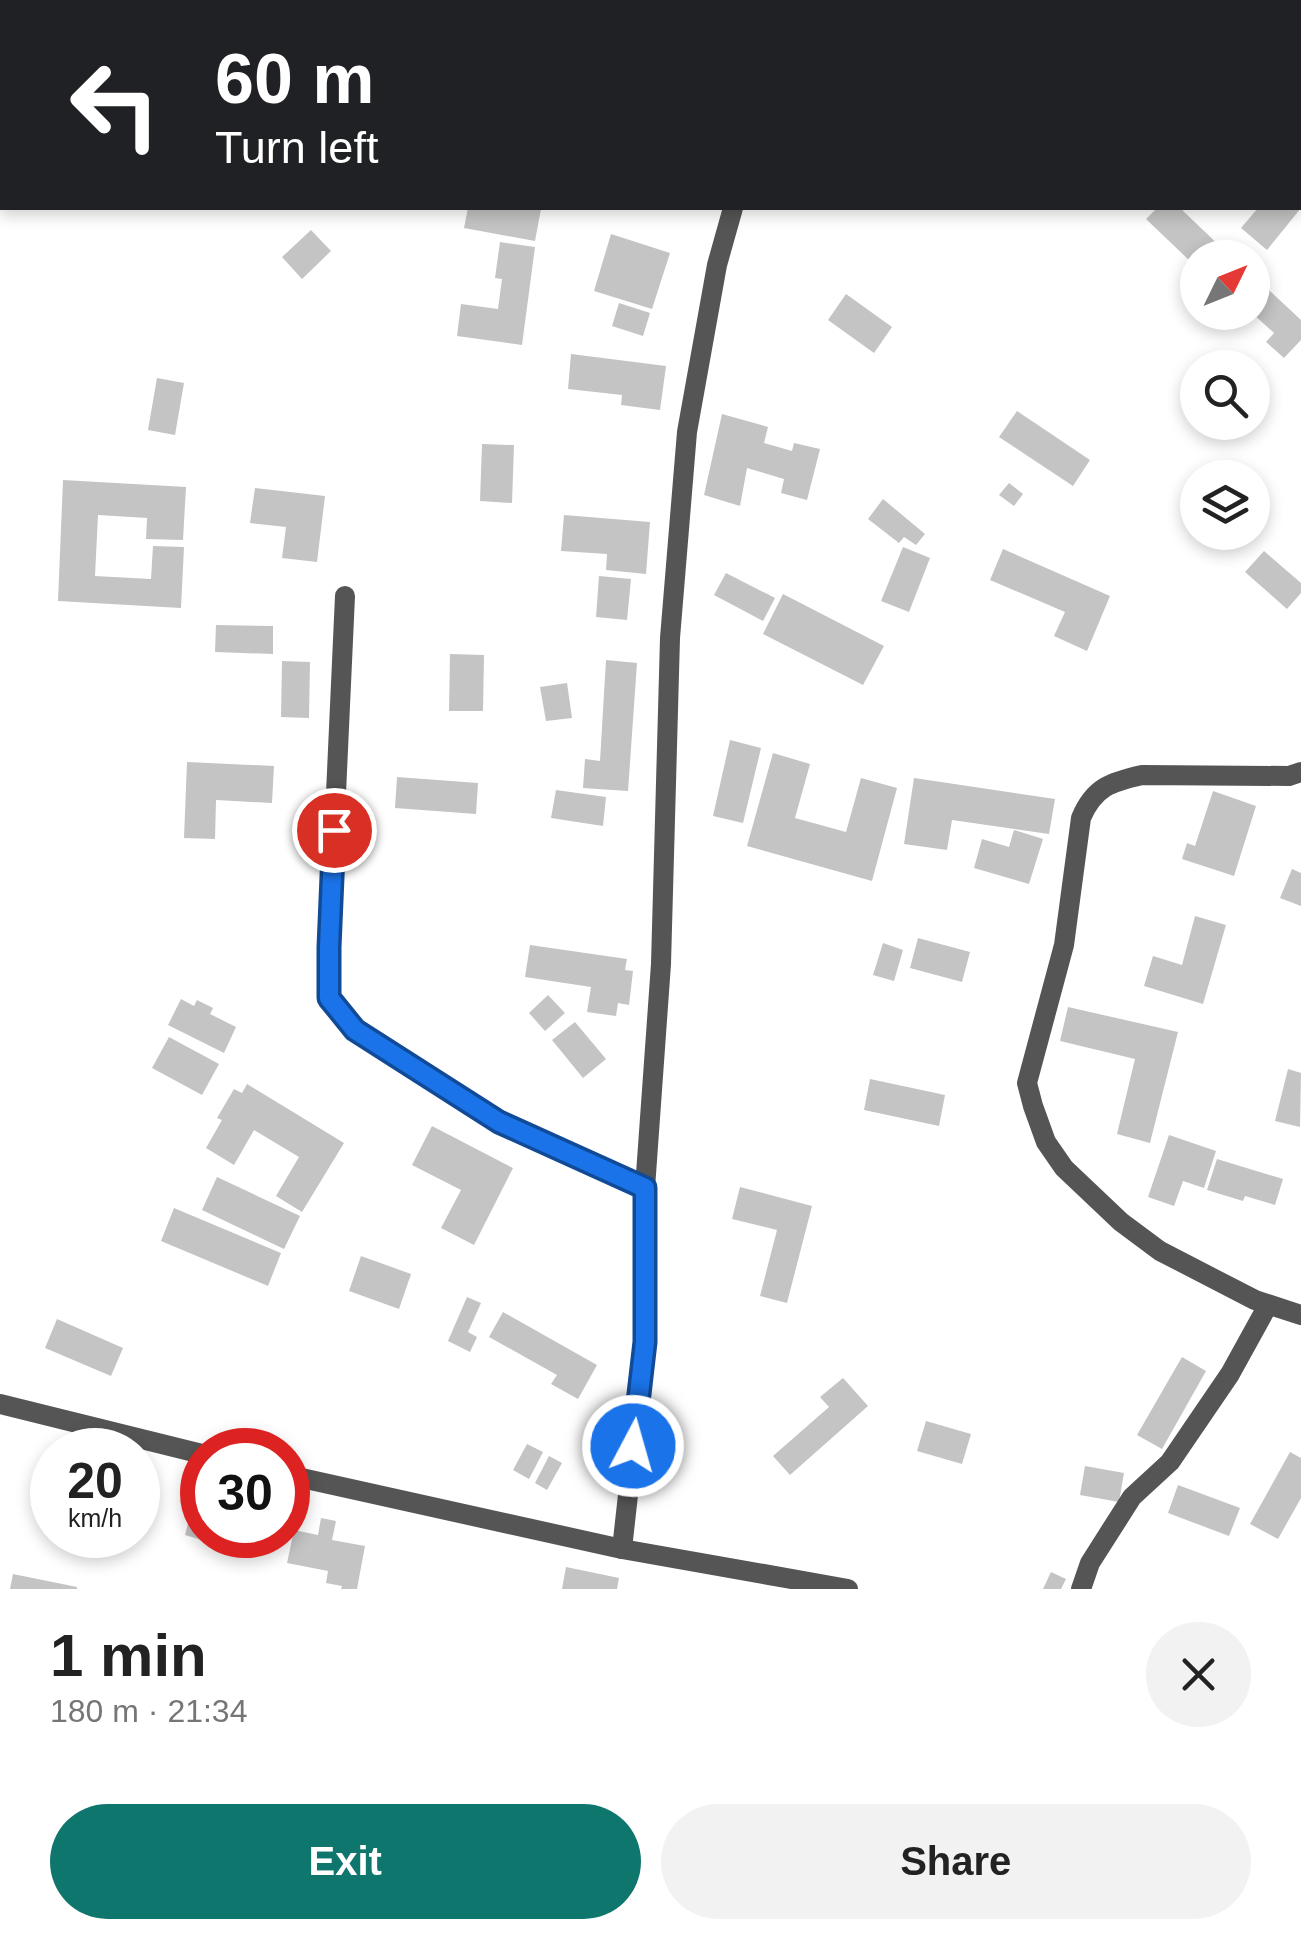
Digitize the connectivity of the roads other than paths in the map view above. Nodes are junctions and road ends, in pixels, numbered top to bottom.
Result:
1 (733, 210) edge
2 (345, 596) dead end
3 (1301, 772) edge
4 (645, 1188) junction
5 (1268, 1305) junction
6 (1301, 1315) edge
7 (0, 1404) edge
8 (180, 1449) edge
9 (310, 1479) edge
10 (622, 1549) junction
11 (848, 1589) edge
12 (1081, 1589) edge

1 - 4 street
2 - 4 street
3 - 5 street
4 - 10 street
5 - 6 street
5 - 12 street
7 - 8 street
9 - 10 street
10 - 11 street

